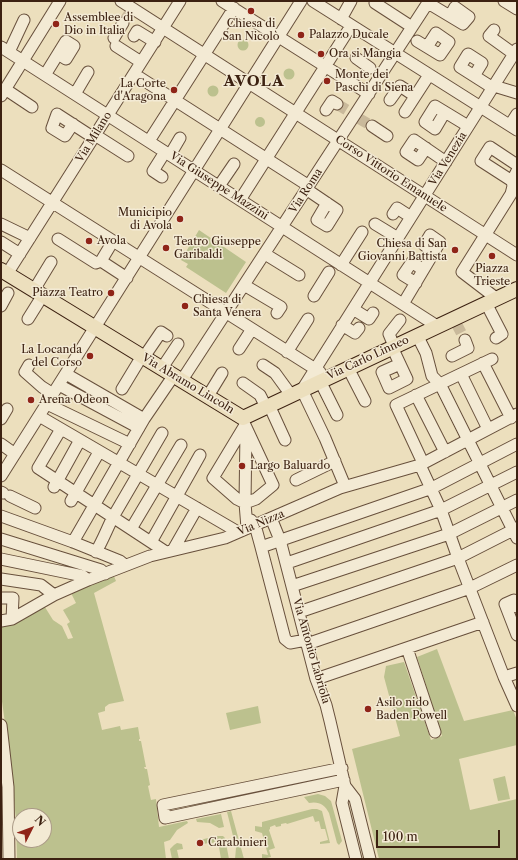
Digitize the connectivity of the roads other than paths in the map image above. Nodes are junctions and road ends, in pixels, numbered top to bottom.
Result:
1 (60, 1) edge
2 (121, 1) edge
3 (180, 1) edge
4 (302, 1) edge
5 (313, 1) edge
6 (351, 1) edge
7 (504, 1) edge
8 (427, 2) edge
9 (375, 3) dead end
10 (229, 5) edge
11 (517, 9) edge
12 (128, 15) junction
13 (469, 16) dead end
14 (341, 19) junction
15 (24, 20) dead end
16 (351, 26) junction
17 (163, 28) junction
18 (494, 30) dead end
19 (280, 35) junction
20 (412, 35) junction
21 (134, 36) dead end
22 (155, 42) junction
23 (74, 46) dead end
24 (427, 47) junction
25 (5, 49) edge
26 (516, 52) edge
27 (203, 53) junction
28 (395, 53) junction
29 (356, 58) dead end
30 (23, 61) junction
31 (141, 62) junction
32 (327, 66) junction
33 (88, 72) dead end
34 (376, 72) junction
35 (134, 74) junction
36 (45, 75) junction
37 (429, 75) junction
38 (474, 76) junction
39 (250, 83) junction
40 (493, 87) junction
41 (515, 90) edge
42 (3, 93) edge
43 (75, 94) junction
44 (369, 94) junction
45 (415, 96) junction
46 (390, 100) dead end
47 (173, 101) junction
48 (338, 104) dead end
49 (32, 106) dead end
50 (481, 107) junction
51 (326, 110) dead end
52 (405, 112) dead end
53 (298, 114) junction
54 (517, 114) edge
55 (108, 115) junction
56 (425, 122) dead end
57 (73, 124) junction
58 (372, 126) tunnel mouth
59 (468, 126) junction
60 (514, 128) edge
61 (219, 131) junction
62 (94, 136) junction
63 (387, 136) dead end
64 (180, 138) dead end
65 (338, 140) junction
66 (149, 142) junction
67 (406, 152) dead end
68 (167, 153) junction
69 (128, 156) dead end
70 (267, 161) junction
71 (446, 162) junction
72 (234, 164) dead end
73 (517, 164) edge
74 (1, 170) edge
75 (194, 171) junction
76 (514, 176) edge
77 (162, 177) dead end
78 (218, 186) junction
79 (308, 188) junction
80 (425, 195) junction
81 (514, 196) edge
82 (240, 200) junction
83 (53, 202) junction
84 (393, 214) dead end
85 (411, 217) junction
86 (1, 224) edge
87 (375, 224) dead end
88 (327, 226) dead end
89 (282, 227) junction
90 (362, 232) dead end
91 (484, 233) junction
92 (430, 235) dead end
93 (30, 238) junction
94 (398, 238) junction
95 (58, 239) dead end
96 (112, 240) junction
97 (1, 242) edge
98 (20, 254) junction
99 (265, 254) junction
100 (141, 255) junction
101 (517, 255) edge
102 (101, 261) junction
103 (51, 262) dead end
104 (335, 266) junction
105 (299, 275) dead end
106 (127, 278) junction
107 (9, 280) edge
108 (369, 283) junction
109 (244, 285) junction
110 (517, 288) edge
111 (38, 292) junction
112 (314, 296) dead end
113 (492, 300) junction
114 (403, 304) junction
115 (1, 306) edge
116 (353, 309) junction
117 (227, 313) junction
118 (277, 313) dead end
119 (372, 313) dead end
120 (308, 318) dead end
121 (28, 319) dead end
122 (400, 320) dead end
123 (342, 325) junction
124 (437, 326) junction
125 (359, 328) dead end
126 (252, 329) junction
127 (94, 330) junction
128 (417, 335) junction
129 (167, 336) dead end
130 (496, 338) dead end
131 (465, 340) dead end
132 (178, 344) dead end
133 (393, 347) junction
134 (239, 349) dead end
135 (287, 352) junction
136 (139, 354) junction
137 (452, 356) dead end
138 (400, 364) junction
139 (29, 365) dead end
140 (263, 365) dead end
141 (348, 368) junction
142 (222, 373) dead end
143 (66, 374) junction
144 (461, 374) junction
145 (173, 375) junction
146 (321, 376) junction
147 (243, 383) dead end
148 (59, 384) junction
149 (440, 384) junction
150 (122, 389) dead end
151 (296, 392) junction
152 (53, 394) junction
153 (416, 395) junction
154 (208, 396) junction
155 (365, 401) dead end
156 (47, 404) junction
157 (267, 406) junction
158 (337, 415) dead end
159 (39, 416) junction
160 (514, 416) edge
161 (244, 421) junction
162 (142, 423) junction
163 (61, 429) junction
164 (488, 430) junction
165 (162, 433) dead end
166 (80, 440) junction
167 (286, 440) dead end
168 (468, 440) junction
169 (1, 444) edge
170 (130, 444) junction
171 (181, 444) dead end
172 (517, 444) edge
173 (99, 452) junction
174 (445, 452) junction
175 (15, 454) junction
176 (200, 455) dead end
177 (335, 461) junction
178 (119, 463) junction
179 (479, 463) junction
180 (422, 464) junction
181 (517, 472) edge
182 (138, 474) junction
183 (1, 476) edge
184 (296, 480) dead end
185 (56, 484) junction
186 (157, 485) junction
187 (345, 486) junction
188 (491, 486) junction
189 (432, 488) junction
190 (5, 494) edge
191 (177, 496) junction
192 (73, 497) junction
193 (517, 500) edge
194 (94, 505) junction
195 (502, 507) junction
196 (36, 508) dead end
197 (197, 508) junction
198 (246, 508) junction
199 (441, 510) junction
200 (1, 516) edge
201 (113, 517) junction
202 (271, 518) junction
203 (131, 529) junction
204 (247, 529) junction
205 (516, 532) edge
206 (449, 534) junction
207 (1, 538) edge
208 (280, 540) junction
209 (73, 542) junction
210 (151, 542) junction
211 (261, 547) junction
212 (169, 551) junction
213 (96, 552) junction
214 (458, 558) junction
215 (1, 559) edge
216 (286, 563) junction
217 (125, 565) junction
218 (517, 565) edge
219 (105, 574) junction
220 (1, 579) edge
221 (88, 580) junction
222 (292, 586) junction
223 (470, 588) junction
224 (54, 595) junction
225 (1, 598) edge
226 (515, 604) edge
227 (299, 612) junction
228 (6, 620) edge
229 (483, 622) junction
230 (517, 635) edge
231 (306, 642) junction
232 (408, 648) junction
233 (517, 673) edge
234 (504, 677) junction
235 (316, 678) junction
236 (517, 706) edge
237 (1, 730) edge
238 (435, 732) dead end
239 (3, 761) edge
240 (342, 768) junction
241 (267, 783) junction
242 (345, 783) junction
243 (4, 788) edge
244 (269, 796) junction
245 (190, 800) junction
246 (192, 812) junction
247 (5, 815) edge
248 (5, 841) edge
249 (9, 859) edge
250 (356, 859) edge
251 (370, 859) edge

1 - 30 street
2 - 12 street
3 - 17 street, Via Milano
4 - 19 street
5 - 14 street
6 - 14 street
7 - 11 street
8 - 13 street
8 - 20 street, Via Roma
9 - 20 street
10 - 19 street
10 - 27 street
12 - 17 street
12 - 31 street
14 - 16 street
15 - 25 street
16 - 28 street
16 - 32 street
17 - 22 street, Via Milano
17 - 27 street
18 - 26 street
19 - 32 street
19 - 39 street
20 - 24 street
20 - 28 street, Via Roma
21 - 22 street
22 - 31 street, Via Milano
23 - 36 street
24 - 24 street
25 - 30 street, Via Giuseppe Mazzini
26 - 40 street, Via Venezia
27 - 39 street, Corso Vittorio Emanuele
27 - 47 street
28 - 34 street, Via Roma
28 - 37 street
29 - 34 street
30 - 36 street, Via Giuseppe Mazzini
30 - 42 street
31 - 35 street, Via Milano
32 - 44 street
32 - 53 street
33 - 43 street
34 - 44 street, Via Roma
35 - 47 street
35 - 55 street, Via Milano
36 - 43 street, Via Giuseppe Mazzini
37 - 45 street
37 - 50 street
38 - 38 street
38 - 40 street
39 - 53 street, Corso Vittorio Emanuele
39 - 61 street
40 - 41 street
40 - 50 street, Via Venezia
42 - 49 street
43 - 55 street, Via Giuseppe Mazzini
44 - 65 street, Via Roma
45 - 46 street
45 - 52 street
47 - 61 street
47 - 66 street
48 - 51 street
50 - 59 street, Via Venezia
50 - 60 street
53 - 65 street, Corso Vittorio Emanuele
53 - 70 street
54 - 60 street
55 - 62 street, Via Milano
55 - 66 street, Via Giuseppe Mazzini
56 - 59 street
57 - 57 street
57 - 62 street
58 - 63 street
59 - 71 street, Via Venezia
61 - 70 street
61 - 75 street
62 - 69 street
62 - 83 street, Via Milano
64 - 68 street
65 - 79 street, Via Roma
65 - 80 street, Corso Vittorio Emanuele
66 - 68 street, Via Giuseppe Mazzini
67 - 71 street
68 - 75 street, Via Giuseppe Mazzini
68 - 77 street
70 - 79 street
70 - 82 street
71 - 80 street, Via Venezia
72 - 78 street
73 - 76 street
74 - 83 street
75 - 78 street, Via Giuseppe Mazzini
75 - 100 street
76 - 81 street
78 - 82 street, Via Giuseppe Mazzini
79 - 88 street
79 - 89 street, Via Roma
80 - 85 street, Via Venezia
80 - 91 street, Corso Vittorio Emanuele
81 - 91 street
82 - 89 street, Via Giuseppe Mazzini
83 - 93 street, Via Milano
83 - 96 street
84 - 85 street
85 - 94 street, Via Venezia
86 - 93 street
87 - 94 street
89 - 99 street, Via Roma
89 - 104 street, Via Giuseppe Mazzini
90 - 104 street
91 - 101 street, Corso Vittorio Emanuele
91 - 113 street
92 - 114 street
93 - 98 street, Via Milano
94 - 108 street, Via Venezia
95 - 102 street
96 - 100 street
96 - 102 street
97 - 98 street
98 - 107 street, Via Milano
99 - 105 street
99 - 109 street, Via Roma
100 - 106 street
100 - 117 street
102 - 106 street
103 - 111 street
104 - 108 street, Via Giuseppe Mazzini
104 - 112 street
106 - 127 street
107 - 111 main road
107 - 115 street, Via Milano
108 - 114 street, Via Giuseppe Mazzini
108 - 116 street, Via Venezia
109 - 117 street, Via Roma
109 - 118 street
110 - 113 main road, Via Carlo Linneo
111 - 121 street
111 - 127 main road, Via Abramo Lincoln
113 - 124 main road, Via Carlo Linneo
113 - 130 street
114 - 124 street, Via Giuseppe Mazzini
116 - 119 street
116 - 123 street, Via Venezia
117 - 126 street
117 - 145 street, Via Roma
120 - 135 street
122 - 133 street
123 - 125 street
123 - 146 street, Via Venezia
124 - 128 main road, Via Carlo Linneo
126 - 134 street
126 - 135 street
127 - 136 main road, Via Abramo Lincoln
127 - 143 street
128 - 133 main road, Via Carlo Linneo
128 - 149 street
129 - 136 street
131 - 137 street
132 - 145 street
133 - 138 street
133 - 141 main road, Via Carlo Linneo
135 - 146 street
136 - 145 main road, Via Abramo Lincoln
136 - 150 street
138 - 138 street
139 - 152 street
140 - 151 street
141 - 146 main road, Via Carlo Linneo
141 - 155 street
142 - 154 street
143 - 148 street
143 - 162 street
144 - 149 street
144 - 160 street
144 - 164 street
145 - 154 main road, Via Abramo Lincoln
145 - 162 street
146 - 151 main road, Via Carlo Linneo
146 - 158 street
147 - 157 street
148 - 152 street
148 - 162 street
149 - 153 street
149 - 168 street
151 - 157 main road, Via Carlo Linneo
151 - 177 street
152 - 156 street
153 - 174 street
153 - 180 street
154 - 161 main road, Via Abramo Lincoln
156 - 159 street
156 - 170 street
157 - 161 main road, Via Carlo Linneo
157 - 167 street
159 - 163 street
159 - 175 street
160 - 164 street, Via Nizza
161 - 198 street
161 - 198 street
161 - 198 street
162 - 170 street
163 - 166 street
163 - 185 street
164 - 168 street, Via Nizza
165 - 182 street
166 - 173 street
166 - 185 street
168 - 174 street, Via Nizza
168 - 179 street
169 - 175 street
170 - 178 street
171 - 186 street
172 - 179 street
173 - 178 street
173 - 192 street
174 - 180 street, Via Nizza
175 - 183 street
176 - 191 street
177 - 184 street
177 - 187 street
178 - 182 street
178 - 194 street
179 - 188 street
179 - 189 street
180 - 187 street, Via Nizza
180 - 189 street
181 - 188 street
182 - 186 street
182 - 201 street
185 - 192 street
186 - 191 street
186 - 203 street
187 - 202 street, Via Nizza
188 - 195 street
188 - 199 street
189 - 199 street
189 - 208 street
190 - 196 street
191 - 197 street
191 - 210 street
192 - 194 street
193 - 195 street
194 - 201 street
194 - 209 street
195 - 205 street
195 - 206 street
197 - 204 street
197 - 212 street
198 - 204 street
199 - 206 street
199 - 216 street
200 - 209 street
201 - 203 street
201 - 213 street
202 - 204 street, Via Nizza
202 - 208 street, Via Antonio Labriola
203 - 210 street
204 - 211 street
204 - 212 street, Via Nizza
205 - 214 street
206 - 214 street
206 - 222 street
207 - 219 street
208 - 211 street
208 - 216 street, Via Antonio Labriola
209 - 213 street
210 - 212 street
211 - 231 street
212 - 217 street, Via Nizza
213 - 217 street
214 - 223 street
214 - 227 street
215 - 221 street
216 - 222 street, Via Antonio Labriola
217 - 219 street, Via Nizza
218 - 223 street
219 - 221 street, Via Nizza
220 - 224 street
221 - 224 street, Via Nizza
222 - 227 street, Via Antonio Labriola
223 - 229 street
223 - 231 street
224 - 228 street, Via Nizza
225 - 228 street
226 - 230 street
227 - 231 street, Via Antonio Labriola
229 - 232 street
229 - 234 street
231 - 235 street, Via Antonio Labriola
232 - 235 street
232 - 238 street
233 - 234 street
234 - 236 street
235 - 240 street, Via Antonio Labriola
237 - 239 street
239 - 243 street
240 - 241 street
240 - 242 street, Via Antonio Labriola
241 - 244 street
241 - 245 street
242 - 244 street
242 - 250 street, Via Antonio Labriola
242 - 251 street, Via Antonio Labriola
243 - 247 street
244 - 246 street
245 - 246 street
245 - 246 street
247 - 248 street
248 - 249 street

